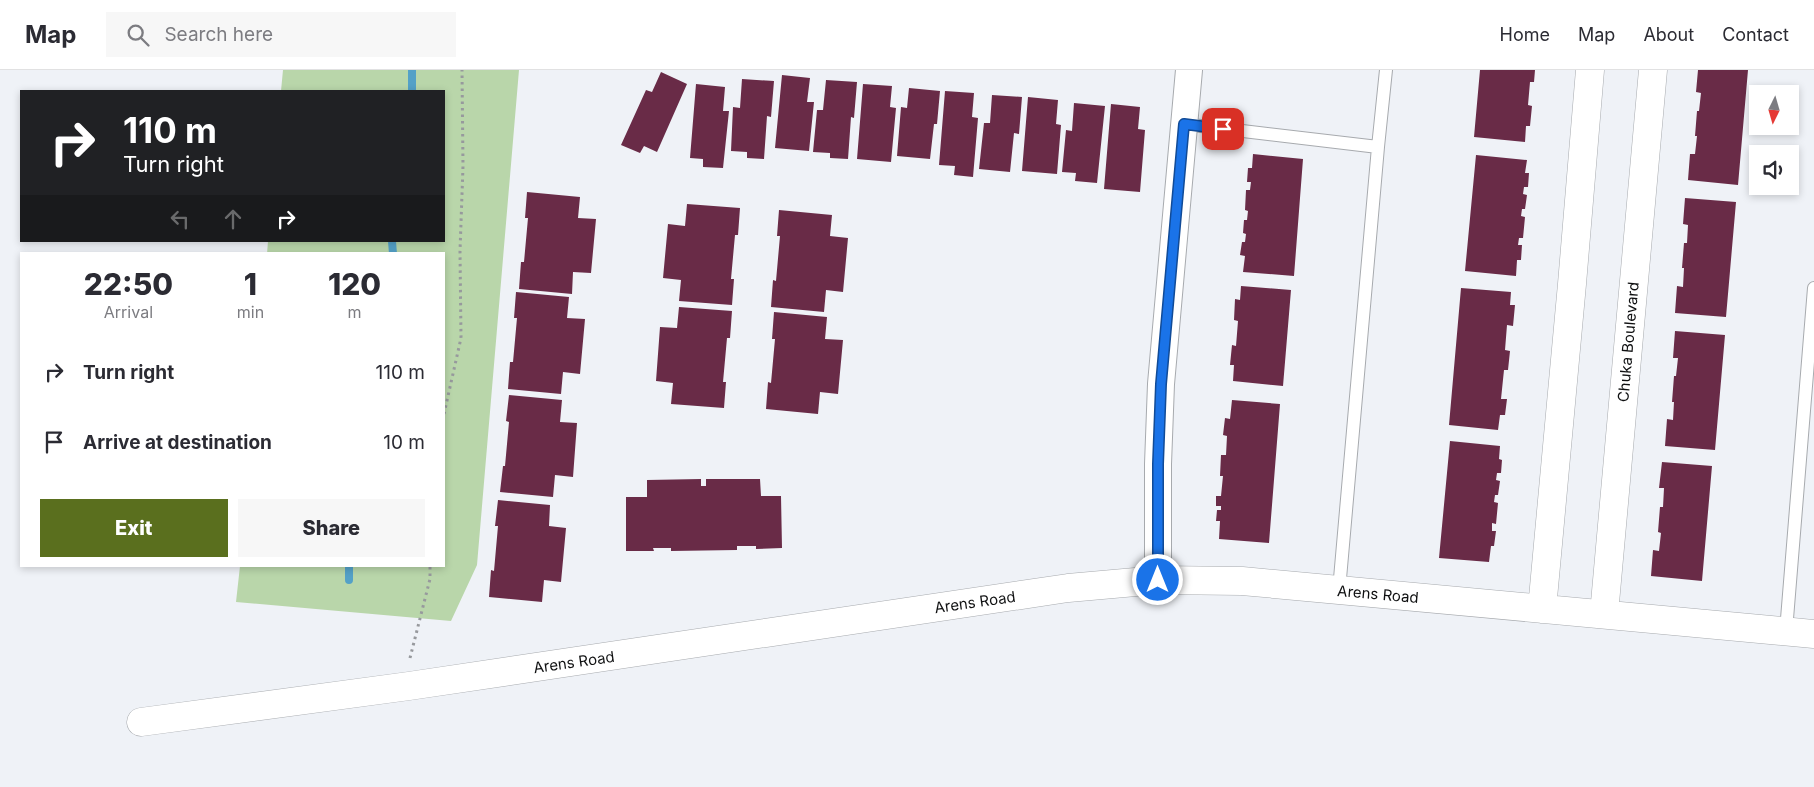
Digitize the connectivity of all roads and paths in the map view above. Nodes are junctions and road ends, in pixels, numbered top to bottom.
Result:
1 (462, 70) edge
2 (1189, 70) edge
3 (1386, 70) edge
4 (1590, 70) edge
5 (1653, 70) edge
6 (1184, 124) junction
7 (1378, 146) junction
8 (1814, 288) edge
9 (445, 410) edge
10 (430, 567) edge
11 (1158, 580) junction
12 (1339, 590) junction
13 (1542, 609) junction
14 (1604, 614) junction
15 (1786, 631) junction
16 (1814, 634) edge
17 (409, 686) junction
18 (140, 722) dead end

1 - 9 path
2 - 6 street
3 - 7 lane
4 - 13 street
5 - 14 street, Chuka Boulevard
6 - 7 lane
6 - 11 street
7 - 12 lane
8 - 15 lane
10 - 17 path
11 - 12 street, Arens Road
11 - 17 street, Arens Road
12 - 13 street, Arens Road
13 - 14 street, Arens Road
14 - 15 street, Arens Road
15 - 16 street, Arens Road
17 - 18 street, Arens Road

